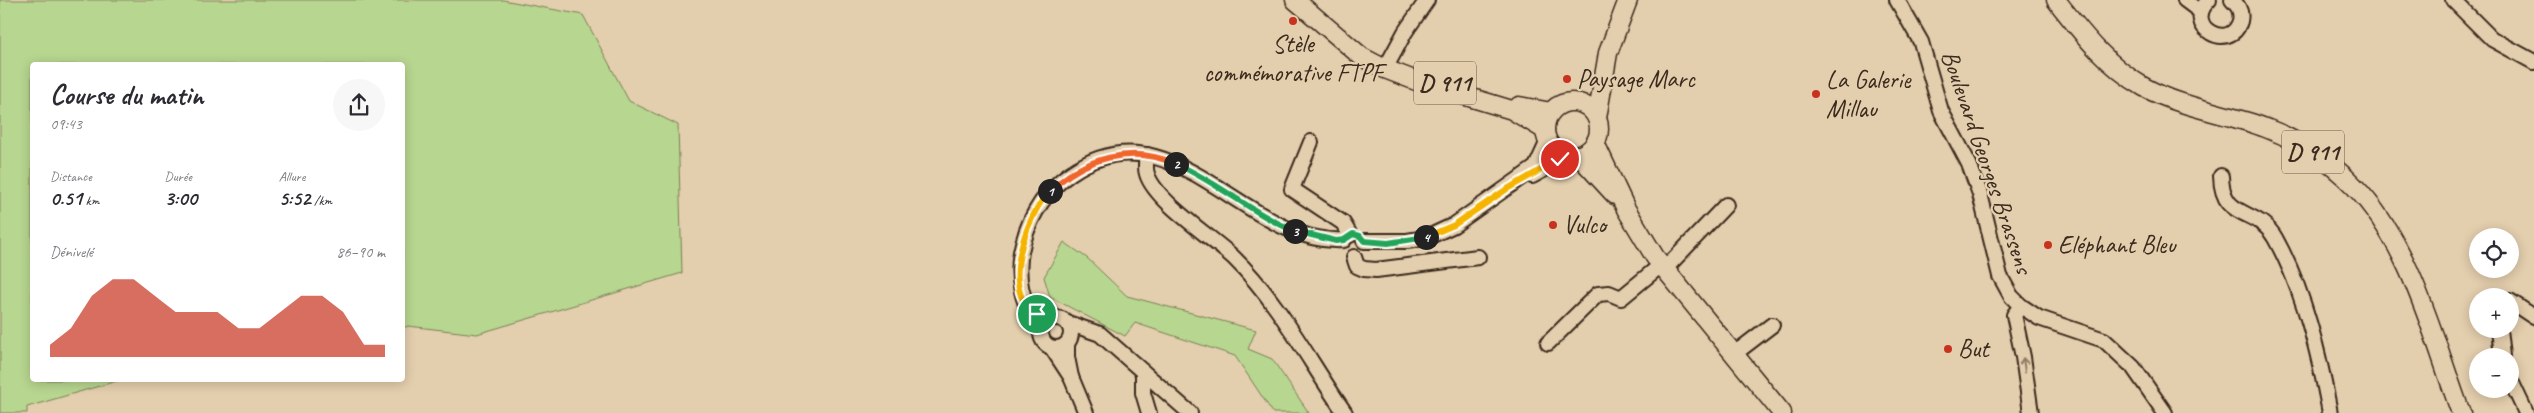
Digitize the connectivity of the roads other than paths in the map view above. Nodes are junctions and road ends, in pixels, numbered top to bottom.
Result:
1 (1427, 0) edge
2 (1628, 0) edge
3 (1898, 0) edge
4 (2056, 0) edge
5 (2185, 0) edge
6 (2232, 0) edge
7 (2453, 0) edge
8 (1299, 4) edge
9 (2206, 6) edge
10 (2534, 62) edge
11 (1387, 65) junction
12 (1604, 72) junction
13 (1582, 103) junction
14 (1551, 112) junction
15 (1597, 118) junction
16 (1547, 136) junction
17 (1311, 142) dead end
18 (1596, 143) junction
19 (1146, 155) junction
20 (1572, 155) junction
21 (2220, 176) dead end
22 (1507, 189) junction
23 (1726, 205) dead end
24 (1626, 209) junction
25 (1353, 245) junction
26 (1478, 257) dead end
27 (1662, 267) junction
28 (1023, 300) junction
29 (2021, 306) junction
30 (2519, 307) edge
31 (2534, 316) edge
32 (1052, 319) junction
33 (1068, 324) junction
34 (1772, 325) dead end
35 (1089, 330) junction
36 (1041, 332) junction
37 (1069, 341) junction
38 (1548, 343) dead end
39 (1052, 348) junction
40 (1734, 354) junction
41 (1143, 372) junction
42 (1071, 377) junction
43 (2519, 398) edge
44 (1776, 411) edge
45 (1086, 413) edge
46 (1149, 413) edge
47 (1190, 413) edge
48 (1345, 413) edge
49 (2031, 413) edge
50 (2165, 413) edge
51 (2330, 413) edge
52 (2461, 413) edge
53 (2526, 413) edge

1 - 11 street
2 - 12 main road
3 - 29 street, Boulevard Georges Brassens
4 - 52 main road, D 911
5 - 9 street
6 - 9 street
7 - 10 street
8 - 11 main road, D 911
11 - 14 main road, D 911
11 - 16 main road, D 911
12 - 13 main road
12 - 15 main road
13 - 14 main road
13 - 15 main road
14 - 16 main road
15 - 18 main road
16 - 20 main road
16 - 22 street
17 - 25 street
18 - 20 main road
18 - 24 main road
19 - 25 street
19 - 28 street
19 - 48 street
20 - 22 street
20 - 24 main road
21 - 51 street
22 - 25 street
23 - 27 street
24 - 27 main road
25 - 26 street
27 - 38 street
27 - 40 main road
28 - 32 street
28 - 36 street
49 -> 29 street
29 - 50 street, Boulevard Georges Brassens
30 - 31 street
32 - 33 street
32 - 36 street
33 - 35 street
33 - 37 street
34 - 40 street
35 - 37 street
35 - 41 street
36 - 39 street
37 - 39 street
37 - 42 street
39 - 42 street
40 - 44 main road
41 - 46 street
41 - 47 street
42 - 45 street
43 - 53 street

